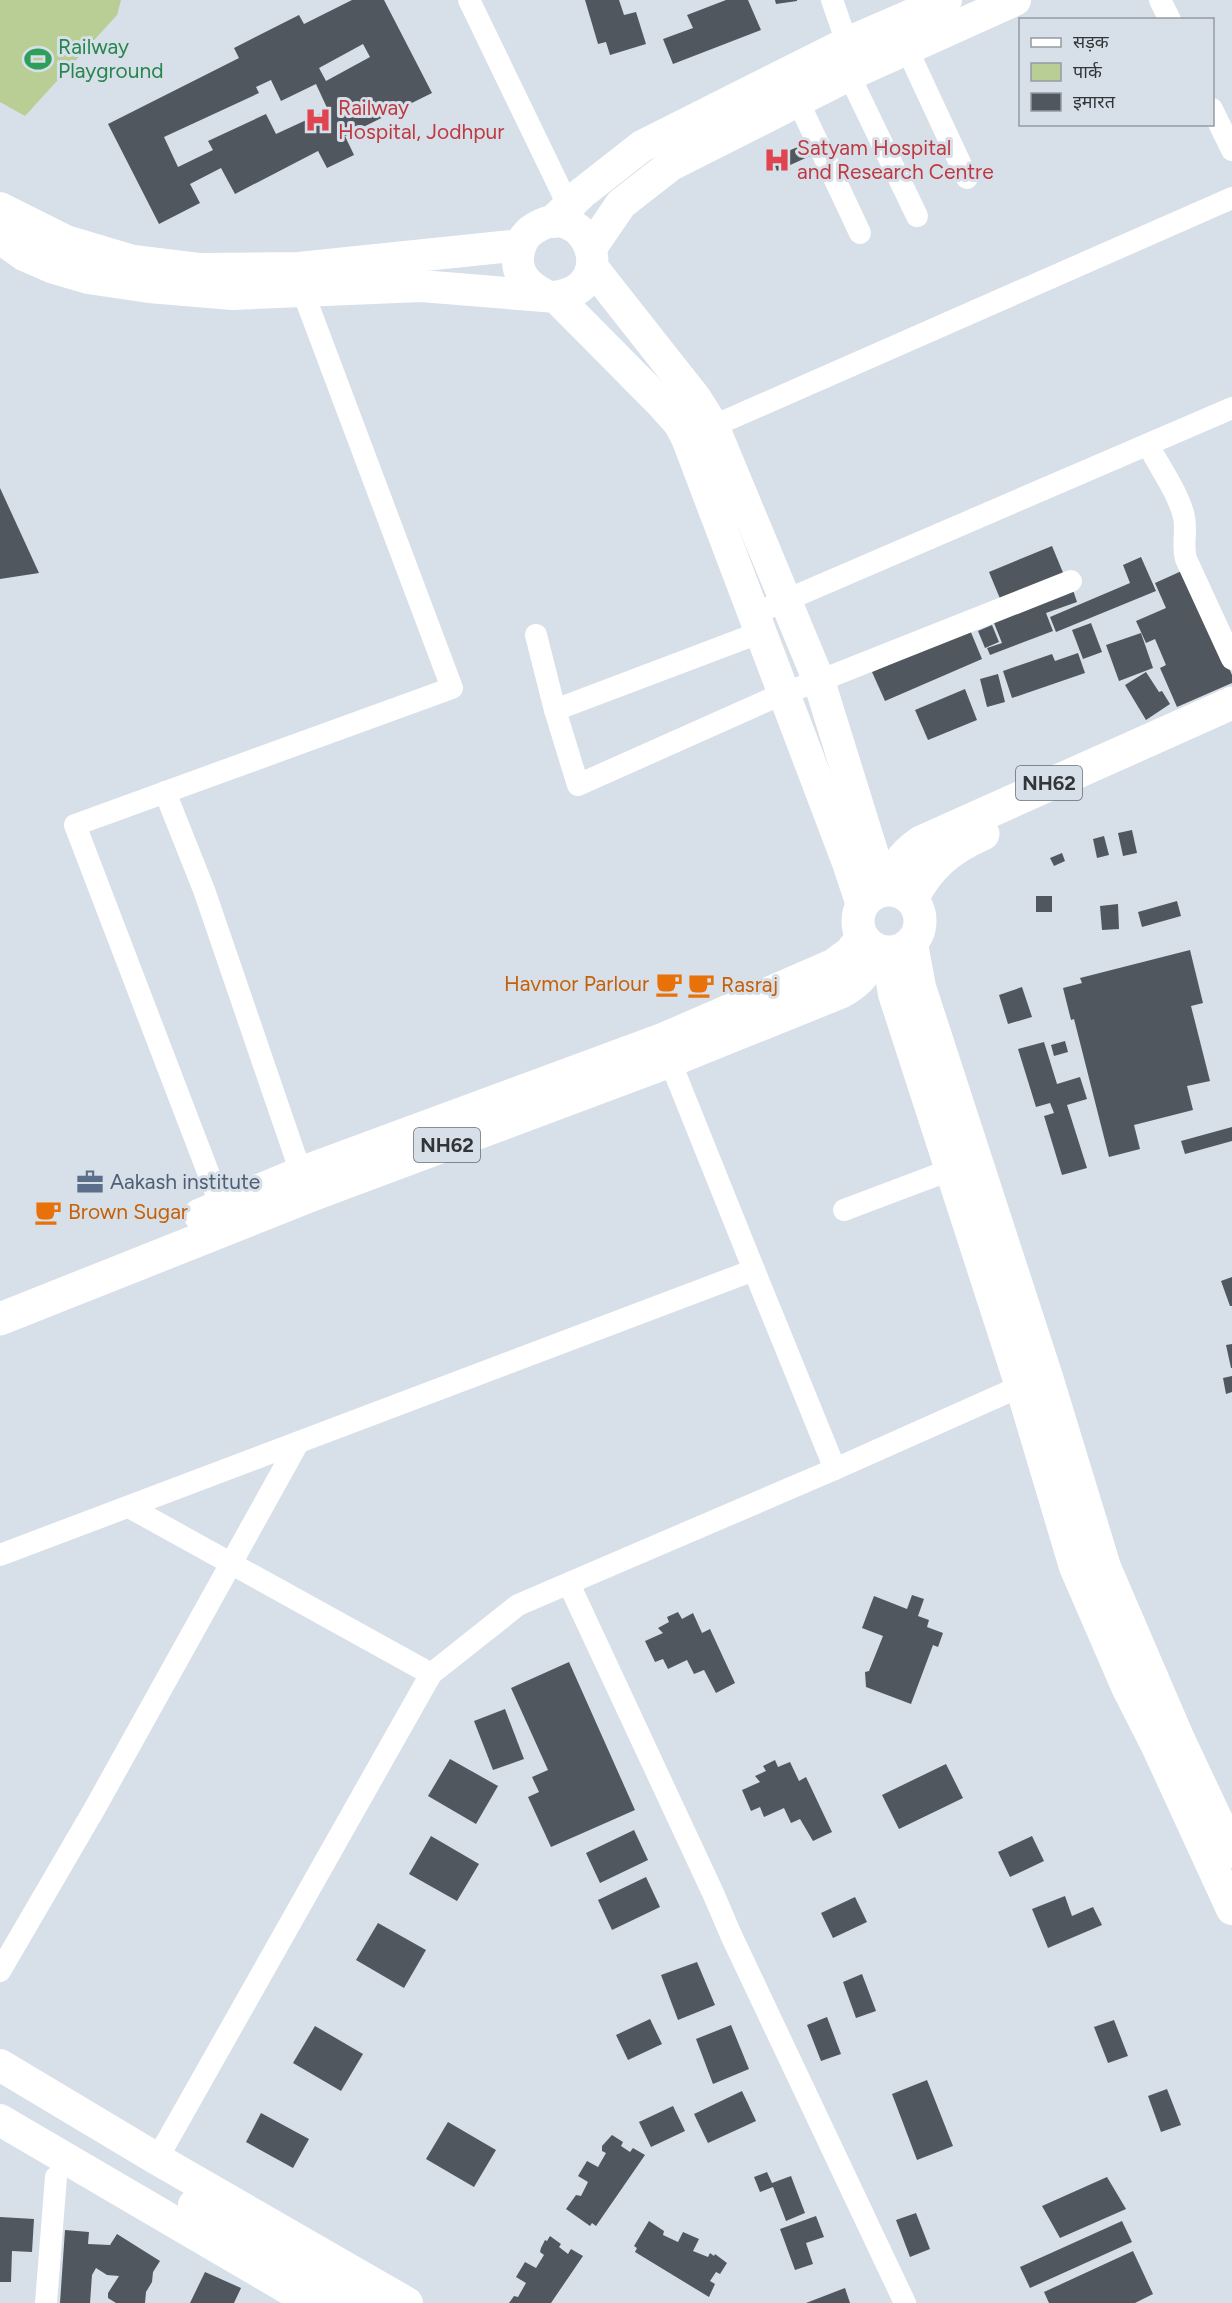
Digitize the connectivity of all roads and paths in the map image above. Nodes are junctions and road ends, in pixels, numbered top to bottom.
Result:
1 (469, 0) edge
2 (832, 0) edge
3 (946, 0) edge
4 (1015, 0) edge
5 (1160, 0) edge
6 (1169, 18) edge
7 (847, 43) junction
8 (907, 49) junction
9 (849, 75) junction
10 (798, 101) junction
11 (1214, 113) edge
12 (1232, 150) edge
13 (967, 178) dead end
14 (1232, 198) edge
15 (0, 208) edge
16 (561, 214) junction
17 (917, 216) dead end
18 (860, 233) dead end
19 (0, 238) edge
20 (520, 245) junction
21 (591, 258) junction
22 (303, 292) junction
23 (549, 295) junction
24 (1232, 408) edge
25 (700, 432) junction
26 (1148, 445) junction
27 (1071, 581) dead end
28 (786, 599) junction
29 (757, 623) junction
30 (536, 634) dead end
31 (1232, 659) edge
32 (819, 681) junction
33 (784, 693) junction
34 (1232, 703) edge
35 (555, 710) junction
36 (1232, 726) edge
37 (165, 792) junction
38 (887, 896) junction
39 (884, 946) junction
40 (670, 1062) junction
41 (950, 1170) junction
42 (301, 1173) junction
43 (844, 1210) dead end
44 (225, 1217) junction
45 (754, 1270) junction
46 (0, 1294) edge
47 (0, 1319) edge
48 (1021, 1386) junction
49 (298, 1443) junction
50 (835, 1469) junction
51 (129, 1507) junction
52 (0, 1555) edge
53 (231, 1563) junction
54 (569, 1584) junction
55 (431, 1674) junction
56 (1232, 1852) edge
57 (1232, 1909) edge
58 (0, 1971) edge
59 (0, 2065) edge
60 (0, 2089) edge
61 (0, 2120) edge
62 (0, 2143) edge
63 (157, 2159) junction
64 (56, 2177) junction
65 (46, 2303) edge
66 (270, 2303) edge
67 (313, 2303) edge
68 (360, 2303) edge
69 (407, 2303) edge
70 (905, 2303) edge

1 - 16 street
2 - 7 street
3 - 7 street
4 - 8 street
5 - 6 street
7 - 16 street
8 - 9 street
8 - 13 street
9 - 10 street
9 - 17 street
10 - 18 street
10 - 21 street
11 - 12 street
14 - 25 street
15 - 20 street
16 - 20 street
16 - 21 street
19 - 22 street
20 - 23 street
21 - 23 street
21 - 25 street
22 - 23 street
22 - 37 street
23 - 25 street
24 - 26 street
25 - 28 street
25 - 29 street
26 - 28 street
26 - 31 street
27 - 32 street
28 - 29 street
28 - 32 street
29 - 33 street
29 - 35 street
30 - 35 street
32 - 33 street
32 - 38 street
33 - 35 street
33 - 38 street
34 - 38 highway, NH62
36 - 38 highway, NH62
37 - 42 street
37 - 44 street
38 - 39 highway, NH62
38 - 39 highway, NH62
39 - 40 highway, NH62
39 - 41 street
39 - 42 highway, NH62
39 - 56 street
40 - 44 highway, NH62
40 - 45 street
41 - 43 street
41 - 48 street
42 - 44 highway, NH62
44 - 46 highway, NH62
44 - 47 highway, NH62
45 - 49 street
45 - 50 street
48 - 50 street
48 - 57 street
49 - 51 street
49 - 53 street
50 - 54 street
51 - 52 street
51 - 53 street
53 - 55 street
53 - 58 street
54 - 55 street
54 - 70 street
55 - 63 street
59 - 63 street
60 - 68 street
61 - 67 street
62 - 64 street
63 - 69 street
64 - 65 street
64 - 66 street

